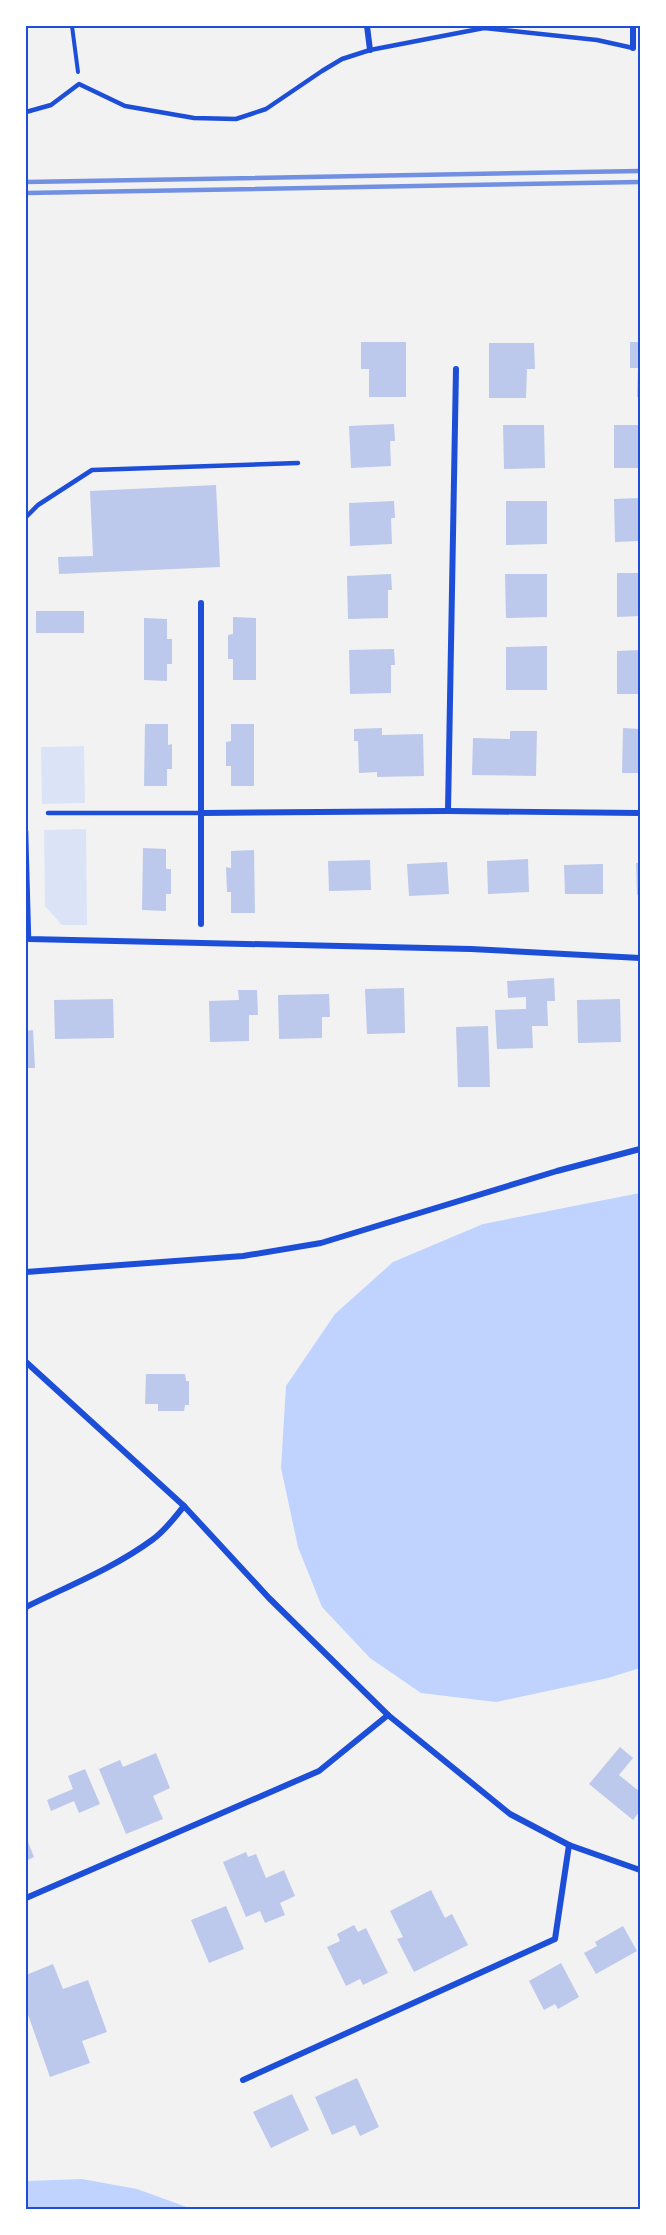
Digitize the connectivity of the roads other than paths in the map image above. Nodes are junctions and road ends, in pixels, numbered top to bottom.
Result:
1 (367, 26) edge
2 (633, 26) edge
3 (633, 48) joint
4 (370, 50) junction
5 (26, 112) edge
6 (456, 369) dead end
7 (298, 464) dead end
8 (26, 517) edge
9 (201, 603) dead end
10 (448, 811) junction
11 (48, 813) dead end
12 (203, 813) junction
13 (640, 813) edge
14 (26, 831) edge
15 (201, 924) dead end
16 (27, 938) edge
17 (640, 958) edge
18 (640, 1149) edge
19 (26, 1272) edge
20 (26, 1362) edge
21 (184, 1506) junction
22 (26, 1607) edge
23 (388, 1715) junction
24 (569, 1845) junction
25 (640, 1870) edge
26 (26, 1898) edge
27 (243, 2080) dead end

1 - 4 street
2 - 3 street
3 - 4 lane
4 - 5 lane
6 - 10 street
7 - 8 lane
9 - 12 street
10 - 12 street
10 - 13 street
11 - 12 lane
12 - 15 street
14 - 16 lane
16 - 17 street
18 - 19 street
20 - 21 street
21 - 22 street
21 - 23 street
23 - 24 street
23 - 26 street
24 - 25 street
24 - 27 street

